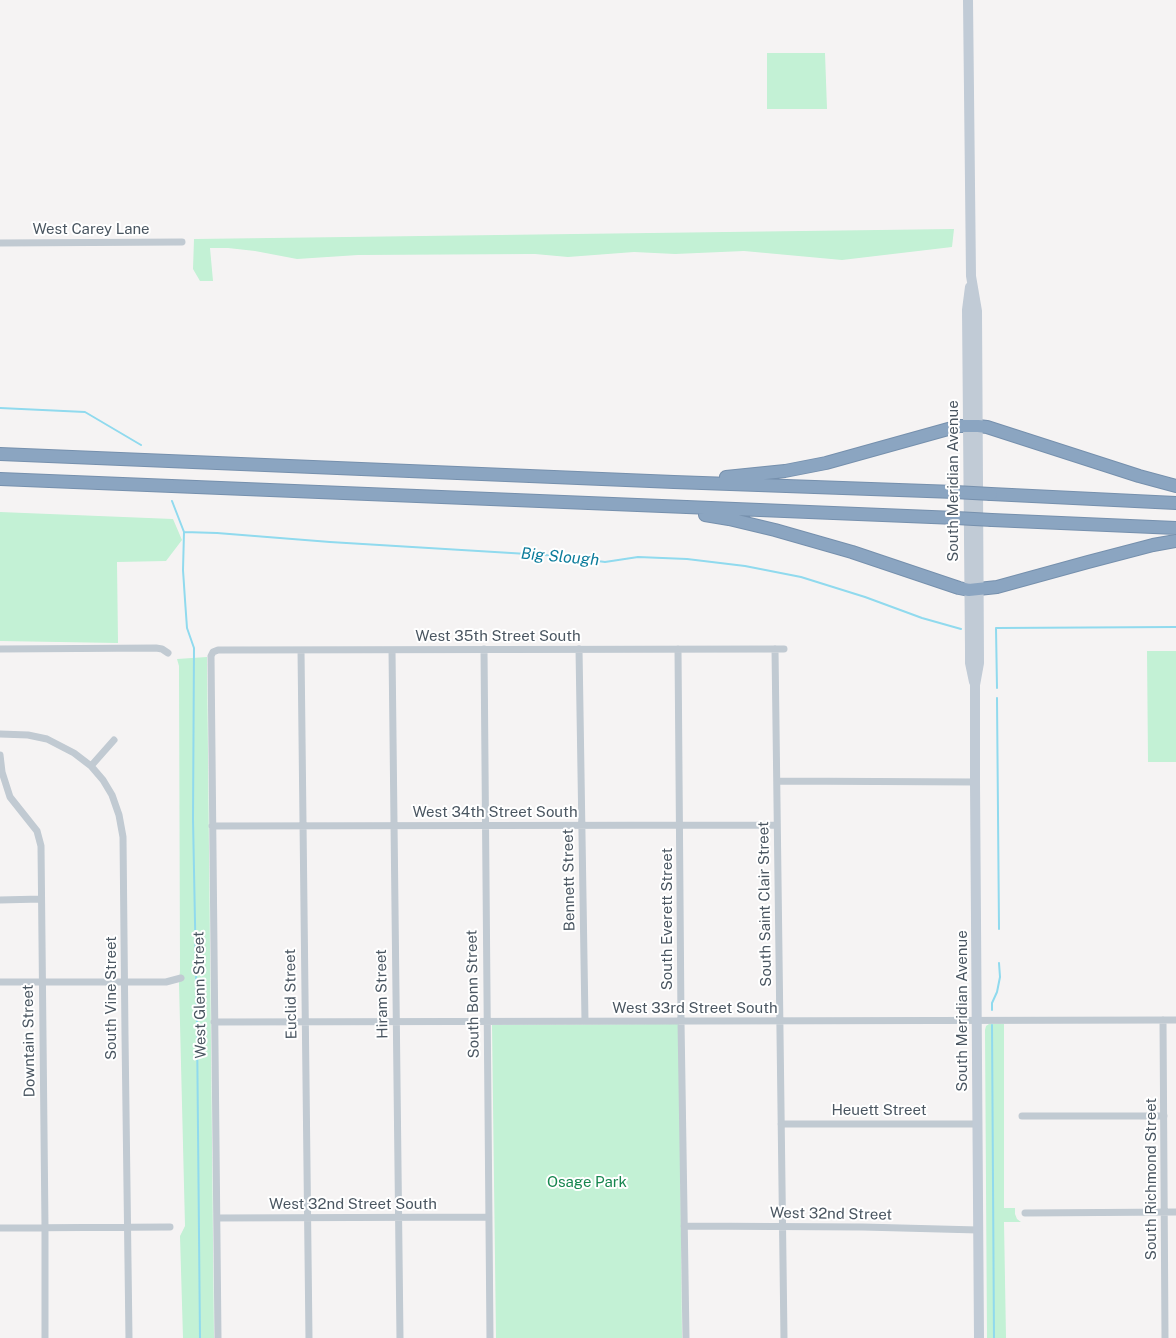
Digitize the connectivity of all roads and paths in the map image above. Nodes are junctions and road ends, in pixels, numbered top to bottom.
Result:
1 (968, 0) edge
2 (182, 242) dead end
3 (0, 243) edge
4 (973, 426) junction
5 (0, 454) edge
6 (0, 479) edge
7 (674, 482) junction
8 (1176, 486) edge
9 (1176, 504) edge
10 (648, 506) junction
11 (1176, 528) edge
12 (1176, 541) edge
13 (974, 590) junction
14 (0, 649) edge
15 (484, 649) junction
16 (580, 649) junction
17 (678, 649) junction
18 (775, 649) junction
19 (784, 649) dead end
20 (301, 650) junction
21 (392, 650) junction
22 (213, 652) joint
23 (168, 653) dead end
24 (0, 734) edge
25 (114, 740) dead end
26 (0, 755) edge
27 (91, 766) junction
28 (777, 781) junction
29 (975, 782) junction
30 (680, 825) junction
31 (777, 825) junction
32 (212, 826) junction
33 (304, 826) junction
34 (394, 826) junction
35 (485, 826) junction
36 (582, 826) junction
37 (0, 900) edge
38 (41, 900) junction
39 (180, 978) dead end
40 (0, 982) edge
41 (42, 982) junction
42 (124, 982) junction
43 (977, 1020) junction
44 (1163, 1020) junction
45 (1176, 1020) edge
46 (780, 1021) junction
47 (214, 1022) junction
48 (305, 1022) junction
49 (396, 1022) junction
50 (487, 1022) junction
51 (585, 1022) junction
52 (681, 1022) junction
53 (1022, 1116) dead end
54 (1164, 1116) junction
55 (781, 1124) junction
56 (977, 1124) junction
57 (1165, 1212) junction
58 (1176, 1212) edge
59 (1025, 1213) dead end
60 (398, 1217) junction
61 (489, 1217) junction
62 (217, 1218) junction
63 (308, 1218) junction
64 (684, 1226) junction
65 (782, 1226) junction
66 (128, 1227) junction
67 (170, 1227) dead end
68 (0, 1228) edge
69 (45, 1228) junction
70 (978, 1230) junction
71 (45, 1338) edge
72 (129, 1338) edge
73 (218, 1338) edge
74 (309, 1338) edge
75 (400, 1338) edge
76 (490, 1338) edge
77 (686, 1338) edge
78 (784, 1338) edge
79 (979, 1338) edge
80 (1166, 1338) edge

1 - 4 main road, South Meridian Avenue
2 - 3 street, West Carey Lane
4 - 7 highway
4 - 8 highway
4 - 13 main road, South Meridian Avenue
5 - 7 highway
6 - 10 highway
7 - 9 highway, bridge
10 - 11 highway, bridge
10 - 13 highway
12 - 13 highway
13 - 29 main road, South Meridian Avenue
14 - 23 street
15 - 16 street, West 35th Street South
15 - 21 street, West 35th Street South
15 - 35 street, South Bonn Street
16 - 17 street, West 35th Street South
16 - 36 street, Bennett Street
17 - 18 street, West 35th Street South
17 - 30 street, South Everett Street
18 - 19 street, West 35th Street South
18 - 28 street, South Saint Clair Street
20 - 21 street, West 35th Street South
20 - 22 street, West 35th Street South
20 - 33 street, Euclid Street
21 - 34 street, Hiram Street
22 - 32 street, West Glenn Street
24 - 27 street, South Vine Street
25 - 27 street
26 - 38 street, Downtain Street
27 - 42 street, South Vine Street
28 - 29 street
28 - 31 street, South Saint Clair Street
29 - 43 main road, South Meridian Avenue
30 - 31 street, West 34th Street South
30 - 36 street, West 34th Street South
30 - 52 street, South Everett Street
31 - 46 street, South Saint Clair Street
32 - 33 street, West 34th Street South
32 - 47 street, West Glenn Street
33 - 34 street, West 34th Street South
33 - 48 street, Euclid Street
34 - 35 street, West 34th Street South
34 - 49 street, Hiram Street
35 - 36 street, West 34th Street South
35 - 50 street, South Bonn Street
36 - 51 street, Bennett Street
37 - 38 street
38 - 41 street, Downtain Street
39 - 42 street
40 - 41 street
41 - 42 street
41 - 69 street, Downtain Street
42 - 66 street, South Vine Street
43 - 44 street, West 33rd Street South
43 - 46 street, West 33rd Street South
43 - 56 main road, South Meridian Avenue
44 - 45 street, West 33rd Street South
44 - 54 street, South Richmond Street
46 - 52 street, West 33rd Street South
46 - 55 street, South Saint Clair Street
47 - 48 street, West 33rd Street South
47 - 62 street, West Glenn Street
48 - 49 street, West 33rd Street South
48 - 63 street, Euclid Street
49 - 50 street, West 33rd Street South
49 - 60 street, Hiram Street
50 - 51 street, West 33rd Street South
50 - 61 street, South Bonn Street
51 - 52 street, West 33rd Street South
52 - 64 street, South Everett Street
53 - 54 street
54 - 57 street, South Richmond Street
55 - 56 street, Heuett Street
55 - 65 street, South Saint Clair Street
56 - 70 main road, South Meridian Avenue
57 - 58 street
57 - 59 street
57 - 80 street, South Richmond Street
60 - 61 street, West 32nd Street South
60 - 63 street, West 32nd Street South
60 - 75 street, Hiram Street
61 - 76 street, South Bonn Street
62 - 63 street, West 32nd Street South
62 - 73 street, West Glenn Street
63 - 74 street, Euclid Street
64 - 65 street, West 32nd Street
64 - 77 street, South Everett Street
65 - 70 street, West 32nd Street
65 - 78 street, South Saint Clair Street
66 - 67 street
66 - 69 street
66 - 72 street, South Vine Street
68 - 69 street
69 - 71 street, Downtain Street
70 - 79 main road, South Meridian Avenue

